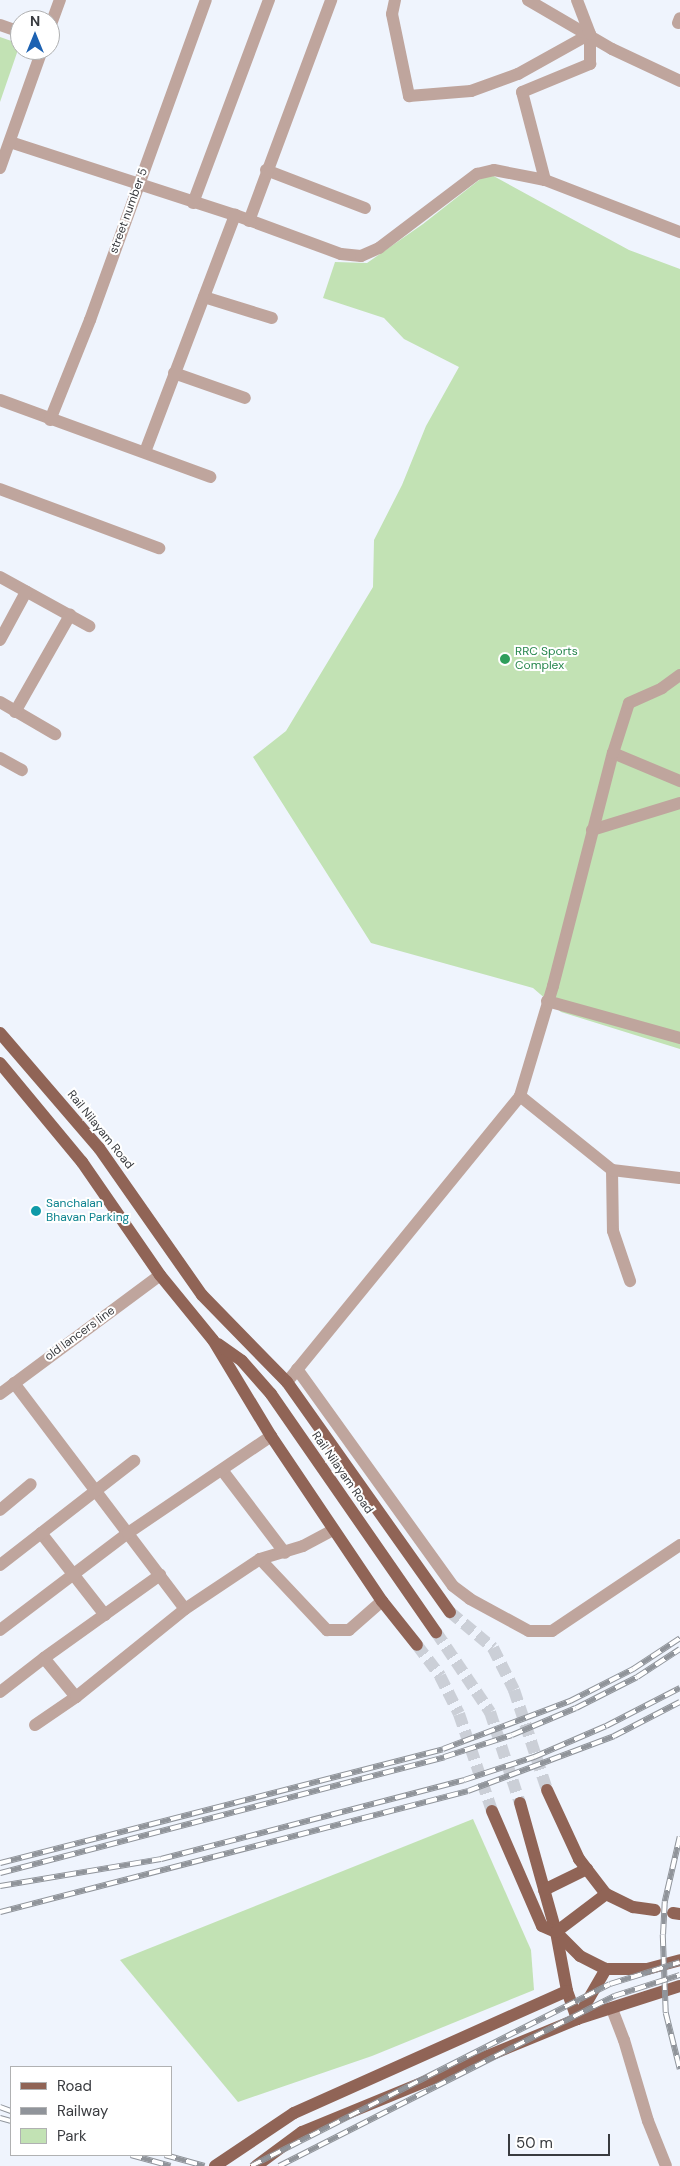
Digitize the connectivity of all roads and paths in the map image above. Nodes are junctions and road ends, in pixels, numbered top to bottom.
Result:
1 (206, 0) edge
2 (269, 0) edge
3 (331, 0) edge
4 (395, 0) edge
5 (528, 0) edge
6 (577, 0) edge
7 (590, 34) junction
8 (39, 60) edge
9 (680, 81) edge
10 (10, 142) junction
11 (0, 168) edge
12 (266, 170) junction
13 (545, 180) junction
14 (138, 184) junction
15 (193, 202) junction
16 (364, 208) dead end
17 (234, 215) junction
18 (249, 221) junction
19 (680, 232) edge
20 (204, 297) junction
21 (272, 318) dead end
22 (174, 373) junction
23 (245, 398) dead end
24 (0, 400) edge
25 (50, 420) junction
26 (145, 452) junction
27 (210, 477) dead end
28 (0, 489) edge
29 (158, 548) dead end
30 (0, 577) edge
31 (26, 592) junction
32 (70, 615) junction
33 (89, 626) dead end
34 (0, 640) edge
35 (680, 675) edge
36 (0, 702) edge
37 (15, 712) junction
38 (55, 734) dead end
39 (613, 753) junction
40 (0, 758) edge
41 (22, 770) dead end
42 (680, 781) edge
43 (680, 803) edge
44 (592, 830) junction
45 (547, 1001) junction
46 (0, 1032) edge
47 (680, 1038) edge
48 (0, 1063) edge
49 (520, 1096) junction
50 (612, 1170) junction
51 (680, 1178) edge
52 (160, 1275) junction
53 (630, 1281) dead end
54 (213, 1340) junction
55 (297, 1369) junction
56 (286, 1382) junction
57 (14, 1383) junction
58 (0, 1394) edge
59 (271, 1436) junction
60 (134, 1461) dead end
61 (222, 1470) junction
62 (31, 1484) dead end
63 (97, 1490) junction
64 (0, 1510) edge
65 (333, 1530) junction
66 (41, 1533) junction
67 (128, 1533) junction
68 (680, 1545) edge
69 (285, 1553) junction
70 (260, 1559) junction
71 (0, 1564) edge
72 (73, 1573) junction
73 (160, 1575) junction
74 (382, 1601) junction
75 (185, 1609) junction
76 (450, 1612) tunnel mouth
77 (105, 1615) junction
78 (0, 1630) edge
79 (436, 1632) tunnel mouth
80 (416, 1645) tunnel mouth
81 (44, 1658) junction
82 (0, 1692) edge
83 (76, 1697) junction
84 (35, 1725) dead end
85 (547, 1790) tunnel mouth
86 (520, 1803) tunnel mouth
87 (492, 1811) tunnel mouth
88 (586, 1869) junction
89 (544, 1890) junction
90 (606, 1894) junction
91 (655, 1910) dead end
92 (556, 1932) junction
93 (680, 1960) edge
94 (606, 1969) junction
95 (680, 1986) edge
96 (567, 1991) junction
97 (612, 2009) junction
98 (577, 2019) junction
99 (215, 2166) edge
100 (256, 2166) edge
101 (666, 2166) edge

1 - 14 street, street number 5
2 - 15 street
3 - 12 street
4 - 7 street
5 - 7 street
6 - 7 street
7 - 9 street
7 - 13 street
8 - 10 street
10 - 11 street
10 - 14 street
12 - 16 street
12 - 18 street
13 - 18 street
13 - 19 street
14 - 15 street
14 - 25 street, street number 5
15 - 17 street
17 - 18 street
17 - 20 street
20 - 21 street
20 - 22 street
22 - 23 street
22 - 26 street
24 - 25 street
25 - 26 street
26 - 27 street
28 - 29 street
30 - 31 street
31 - 32 street
31 - 34 street
32 - 33 street
32 - 37 street
35 - 39 street
36 - 37 street
37 - 38 street
39 - 42 street
39 - 44 street
40 - 41 street
43 - 44 street
44 - 45 street
45 - 47 street
45 - 49 street
46 - 56 main road, Rail Nilayam Road
48 - 52 main road, Rail Nilayam Road
49 - 50 street
49 - 55 street
50 - 51 street
50 - 53 street
52 - 54 main road, Rail Nilayam Road
52 - 57 street, old lancers line
54 - 59 main road, Rail Nilayam Road
54 - 79 main road, Rail Nilayam Road
55 - 56 street
55 - 68 street
56 - 76 main road, Rail Nilayam Road
57 - 58 street, old lancers line
57 - 63 street
59 - 61 street
59 - 65 main road, Rail Nilayam Road
60 - 63 street
61 - 67 street
61 - 69 street
62 - 64 street
63 - 66 street
63 - 67 street
65 - 69 street
65 - 74 main road, Rail Nilayam Road
66 - 71 street
66 - 72 street
67 - 72 street
67 - 73 street
69 - 70 street
70 - 74 street
70 - 75 street
72 - 77 street
72 - 78 street
73 - 75 street
73 - 77 street
74 - 80 main road, Rail Nilayam Road
75 - 83 street
77 - 81 street
81 - 82 street
81 - 83 street
83 - 84 street
85 - 88 main road
86 - 89 main road
87 - 92 main road
88 - 89 main road
88 - 90 main road
89 - 92 main road
90 - 91 main road
90 - 92 main road
92 - 94 main road
92 - 96 main road
93 - 94 main road
94 - 98 main road
95 - 97 main road
96 - 98 main road
96 - 99 main road
97 - 98 main road
97 - 101 street
98 - 100 main road

